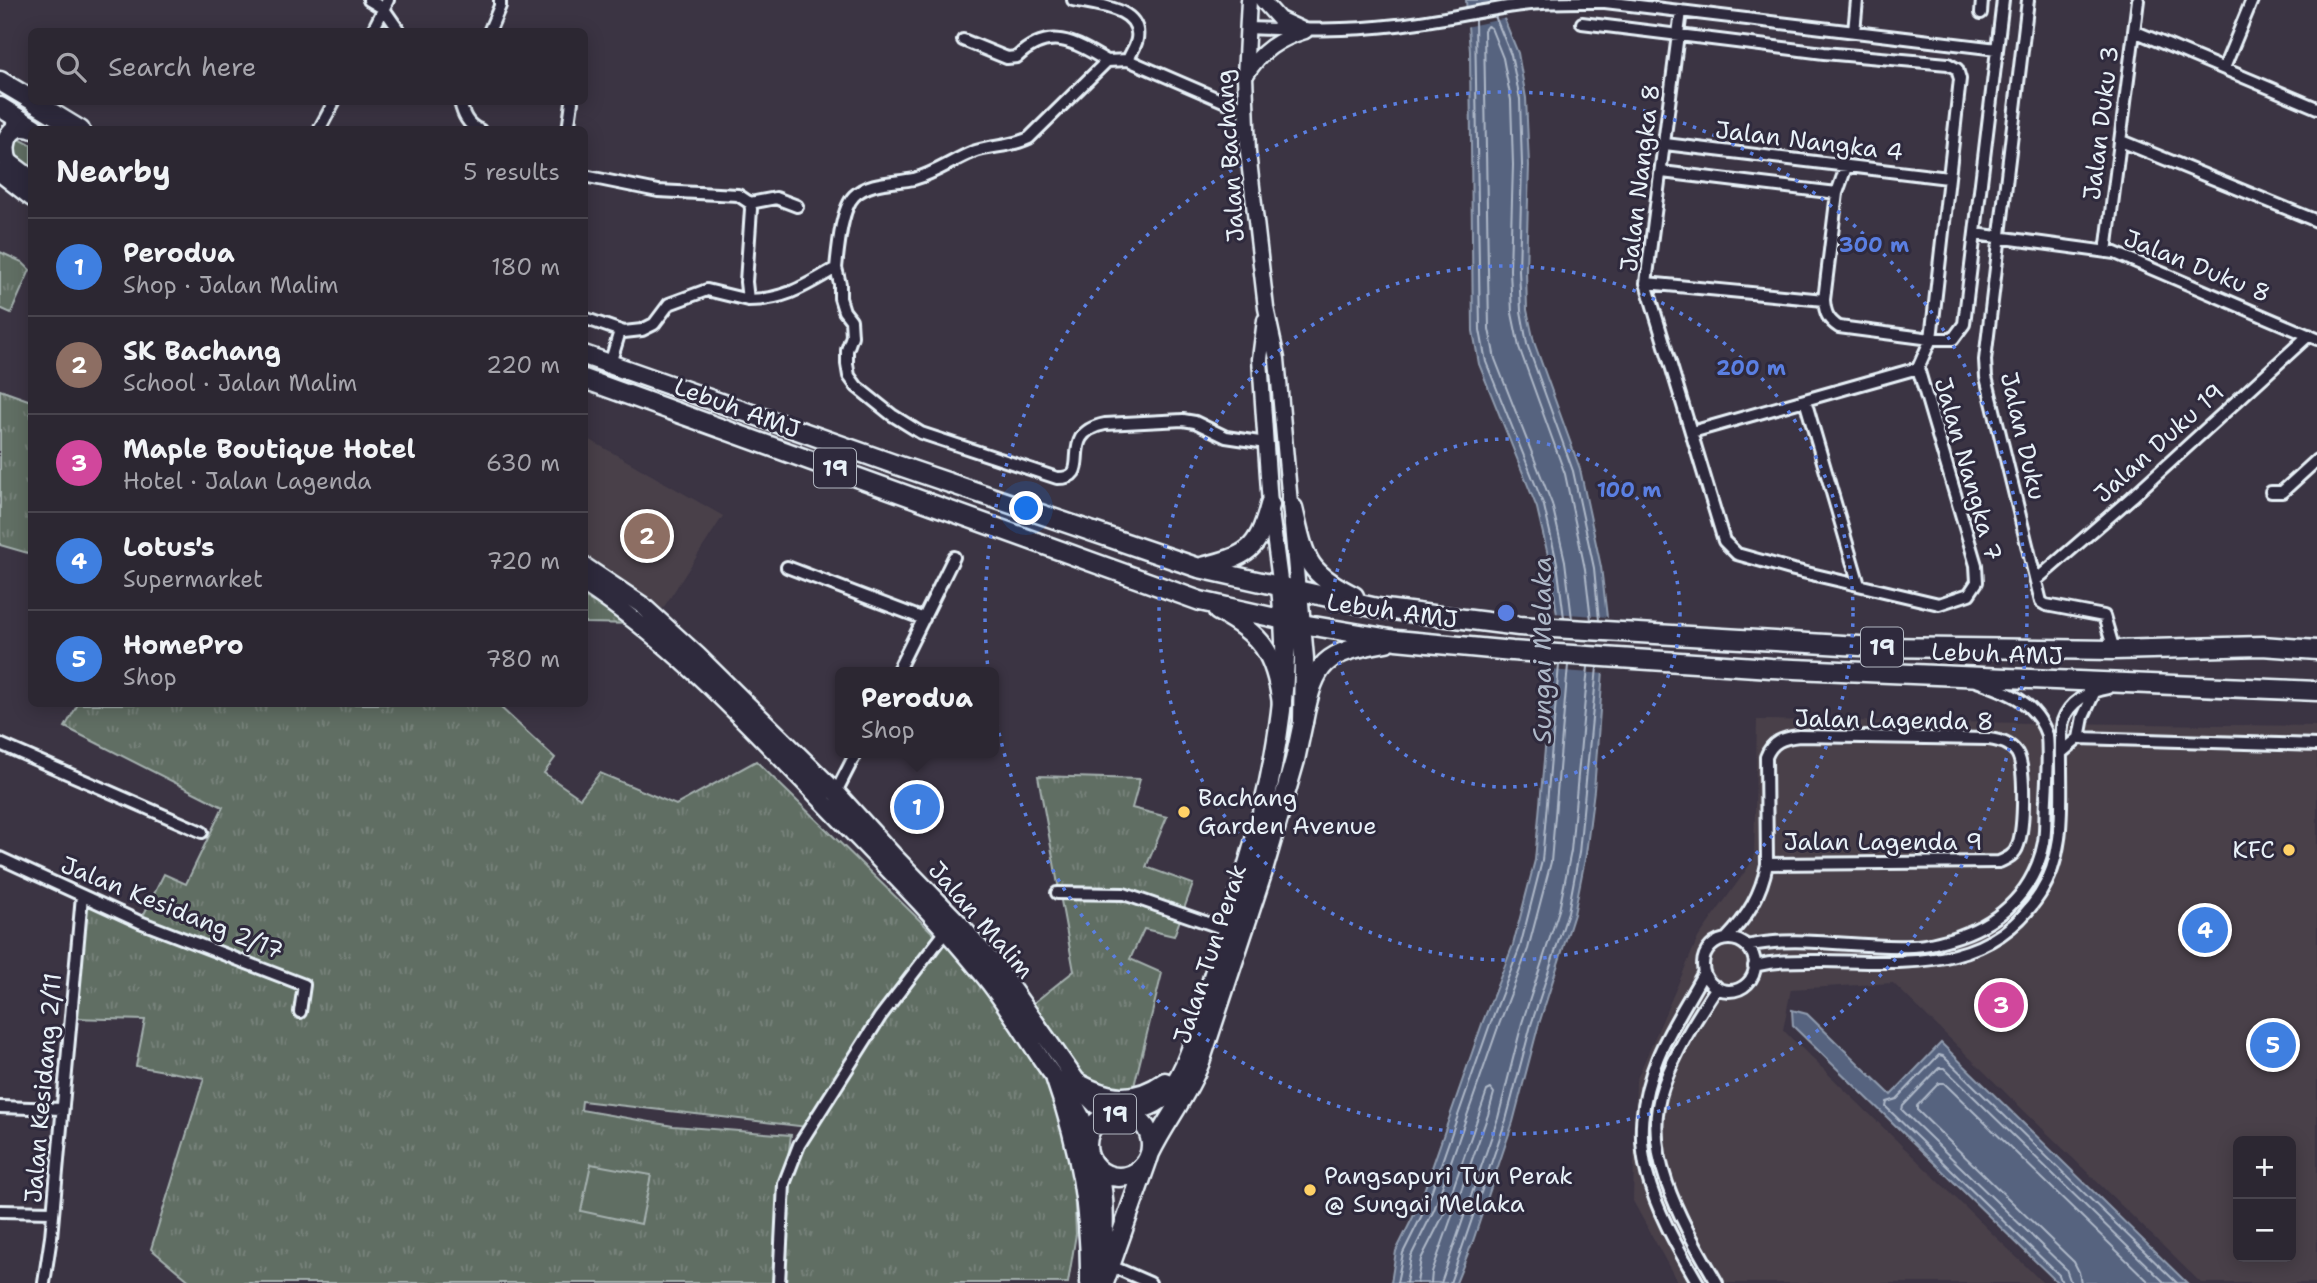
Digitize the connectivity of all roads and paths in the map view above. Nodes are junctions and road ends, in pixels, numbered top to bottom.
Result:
1 (369, 0) edge
2 (500, 0) edge
3 (1073, 0) edge
4 (1249, 0) edge
5 (1262, 0) edge
6 (1857, 0) edge
7 (1982, 0) edge
8 (2003, 0) edge
9 (2028, 0) edge
10 (2138, 0) edge
11 (2252, 0) edge
12 (386, 4) edge
13 (1681, 11) junction
14 (1981, 13) dead end
15 (1581, 23) dead end
16 (374, 28) edge
17 (398, 28) edge
18 (491, 28) edge
19 (1247, 29) junction
20 (1305, 31) junction
21 (2134, 31) junction
22 (1854, 32) junction
23 (1678, 35) junction
24 (963, 40) dead end
25 (1997, 49) junction
26 (1128, 60) junction
27 (1107, 61) junction
28 (2224, 68) junction
29 (1245, 76) junction
30 (0, 81) edge
31 (28, 98) edge
32 (39, 105) edge
33 (332, 105) edge
34 (461, 105) edge
35 (572, 105) edge
36 (0, 107) edge
37 (2317, 108) edge
38 (1246, 109) junction
39 (31, 126) edge
40 (74, 126) edge
41 (321, 126) edge
42 (475, 126) edge
43 (569, 126) edge
44 (28, 127) edge
45 (2121, 141) junction
46 (1665, 144) junction
47 (3, 163) edge
48 (1846, 167) junction
49 (1661, 172) junction
50 (28, 177) edge
51 (588, 177) edge
52 (1948, 178) junction
53 (28, 193) edge
54 (1837, 193) junction
55 (750, 203) junction
56 (797, 205) dead end
57 (2317, 221) edge
58 (1975, 234) junction
59 (2001, 237) junction
60 (2106, 252) junction
61 (836, 268) junction
62 (1646, 282) junction
63 (748, 300) junction
64 (1825, 305) junction
65 (1266, 308) junction
66 (588, 319) edge
67 (620, 331) junction
68 (2313, 337) edge
69 (1931, 339) junction
70 (588, 356) edge
71 (610, 364) junction
72 (1918, 368) junction
73 (588, 380) edge
74 (1805, 400) junction
75 (1692, 432) junction
76 (1266, 443) junction
77 (2317, 460) edge
78 (2271, 492) dead end
79 (1270, 505) junction
80 (1293, 508) junction
81 (954, 557) dead end
82 (788, 567) dead end
83 (1199, 568) junction
84 (588, 569) edge
85 (2036, 580) junction
86 (1859, 585) junction
87 (588, 587) edge
88 (1289, 590) junction
89 (1200, 601) junction
90 (1377, 608) junction
91 (924, 619) junction
92 (1284, 619) junction
93 (1302, 624) junction
94 (1396, 640) junction
95 (2113, 650) junction
96 (2317, 650) edge
97 (900, 667) edge
98 (1967, 678) junction
99 (2135, 683) junction
100 (2095, 691) junction
101 (2317, 691) edge
102 (1282, 703) junction
103 (1303, 722) junction
104 (2079, 738) junction
105 (0, 744) edge
106 (2317, 745) edge
107 (2061, 753) junction
108 (853, 758) edge
109 (836, 792) junction
110 (202, 832) dead end
111 (0, 858) edge
112 (1999, 862) joint
113 (1767, 864) junction
114 (1058, 893) dead end
115 (82, 896) junction
116 (1228, 930) junction
117 (946, 931) junction
118 (1726, 939) junction
119 (1747, 946) junction
120 (1754, 967) junction
121 (1704, 972) junction
122 (1717, 987) junction
123 (300, 1012) dead end
124 (1188, 1056) junction
125 (1056, 1080) junction
126 (1076, 1082) junction
127 (0, 1107) edge
128 (62, 1109) junction
129 (1118, 1113) junction
130 (1088, 1140) junction
131 (1150, 1153) junction
132 (1096, 1167) junction
133 (0, 1210) edge
134 (53, 1212) junction
135 (1111, 1266) junction
136 (44, 1283) edge
137 (779, 1283) edge
138 (1090, 1283) edge
139 (1102, 1283) edge
140 (1150, 1283) edge
141 (1698, 1283) edge
142 (1717, 1283) edge

1 - 12 street
2 - 18 street
3 - 26 street
4 - 19 street, Jalan Bachang
5 - 20 street
6 - 22 street
7 - 14 street
8 - 25 street
9 - 59 street, Jalan Duku
10 - 21 street, Jalan Duku 3
11 - 28 street
12 - 16 street
12 - 17 street
13 - 20 street
13 - 22 street
13 - 23 street, Jalan Nangka 8
15 - 23 street
19 - 20 street
19 - 29 street, Jalan Bachang
20 - 29 street
21 - 28 street
21 - 45 street, Jalan Duku 3
22 - 25 street
23 - 46 street, Jalan Nangka 8
23 - 52 street
24 - 27 street
25 - 58 street
26 - 27 street
26 - 38 street
27 - 61 street
28 - 37 street
29 - 38 street, Jalan Bachang
30 - 31 main road
32 - 40 main road
33 - 41 street
34 - 42 street
35 - 43 street
36 - 39 main road
38 - 65 street, Jalan Bachang
44 - 47 main road
45 - 57 street
45 - 60 street, Jalan Duku 3
46 - 48 street, Jalan Nangka 4
46 - 49 street, Jalan Nangka 8
47 - 50 main road
47 - 53 main road
48 - 52 street, Jalan Nangka 4
48 - 54 street
49 - 54 street
49 - 62 street, Jalan Nangka 8
51 - 55 street
52 - 69 street
54 - 64 street
55 - 56 street
55 - 63 street
58 - 59 street, Jalan Duku 8
58 - 69 street
59 - 60 street, Jalan Duku 8
59 - 85 street, Jalan Duku
60 - 68 street, Jalan Duku 8
61 - 63 street
61 - 76 street
62 - 64 street
62 - 75 street, Jalan Nangka 8
63 - 67 street
64 - 69 street
65 - 76 street, Jalan Bachang
65 - 80 street, Jalan Bachang
66 - 67 street
67 - 71 street
68 - 85 street, Jalan Duku 19
69 - 72 street
70 - 71 main road, Lebuh AMJ / 19
71 - 83 main road, Lebuh AMJ / 19
72 - 74 street
72 - 86 street, Jalan Nangka 7
73 - 89 main road, Lebuh AMJ / 19
74 - 75 street
74 - 86 street
75 - 86 street, Jalan Nangka 8
76 - 79 street, Jalan Bachang
77 - 78 street
79 - 83 main road
79 - 88 street, Jalan Bachang
80 - 88 street, Jalan Bachang
80 - 90 main road
81 - 91 street
82 - 91 street
83 - 88 main road, Lebuh AMJ / 19
84 - 109 main road, Jalan Malim / 19
85 - 95 street, Jalan Duku
87 - 117 main road, Jalan Malim / 19
88 - 90 main road, Lebuh AMJ / 19
88 - 92 main road, Jalan Tun Perak
88 - 93 main road, Jalan Tun Perak
89 - 92 main road, Lebuh AMJ / 19
89 - 102 main road
90 - 95 main road, Lebuh AMJ / 19
91 - 97 street
92 - 93 main road, Lebuh AMJ / 19
92 - 102 main road, Jalan Tun Perak
93 - 94 main road, Lebuh AMJ / 19
93 - 103 main road, Jalan Tun Perak
94 - 98 main road, Lebuh AMJ / 19
94 - 103 main road
95 - 96 main road, Lebuh AMJ / 19
98 - 99 main road, Lebuh AMJ / 19
98 - 119 street
99 - 100 street
99 - 101 main road, Lebuh AMJ / 19
100 - 104 street
100 - 107 street
102 - 116 main road, Jalan Tun Perak
103 - 131 main road, Jalan Tun Perak
104 - 106 street
104 - 107 street
105 - 110 street
107 - 120 street
108 - 109 street
109 - 126 main road, Jalan Malim / 19
111 - 115 street, Jalan Kesidang 2/17
112 - 113 street, Jalan Lagenda 9
112 - 113 street, Jalan Lagenda 8
113 - 118 street
114 - 116 street
115 - 123 street, Jalan Kesidang 2/17
115 - 128 street, Jalan Kesidang 2/11
116 - 124 main road, Jalan Tun Perak
117 - 125 main road, Jalan Malim / 19
117 - 137 street
118 - 119 street
118 - 121 street
119 - 120 street
120 - 122 street
121 - 122 street
121 - 141 street
122 - 142 street
124 - 126 main road
124 - 129 main road, Jalan Tun Perak
125 - 130 main road, Jalan Malim / 19
125 - 138 main road
126 - 129 main road, Jalan Malim / 19
127 - 128 street
128 - 134 street, Jalan Kesidang 2/11
129 - 130 main road, 19
129 - 131 main road, 19
130 - 132 main road, 19
131 - 132 main road, 19
131 - 135 main road, Jalan Tun Perak / 19
132 - 139 main road, Jalan Tun Perak / 19
133 - 134 street
134 - 136 street, Jalan Kesidang 2/11
135 - 139 main road, Jalan Tun Perak / 19
135 - 140 street

